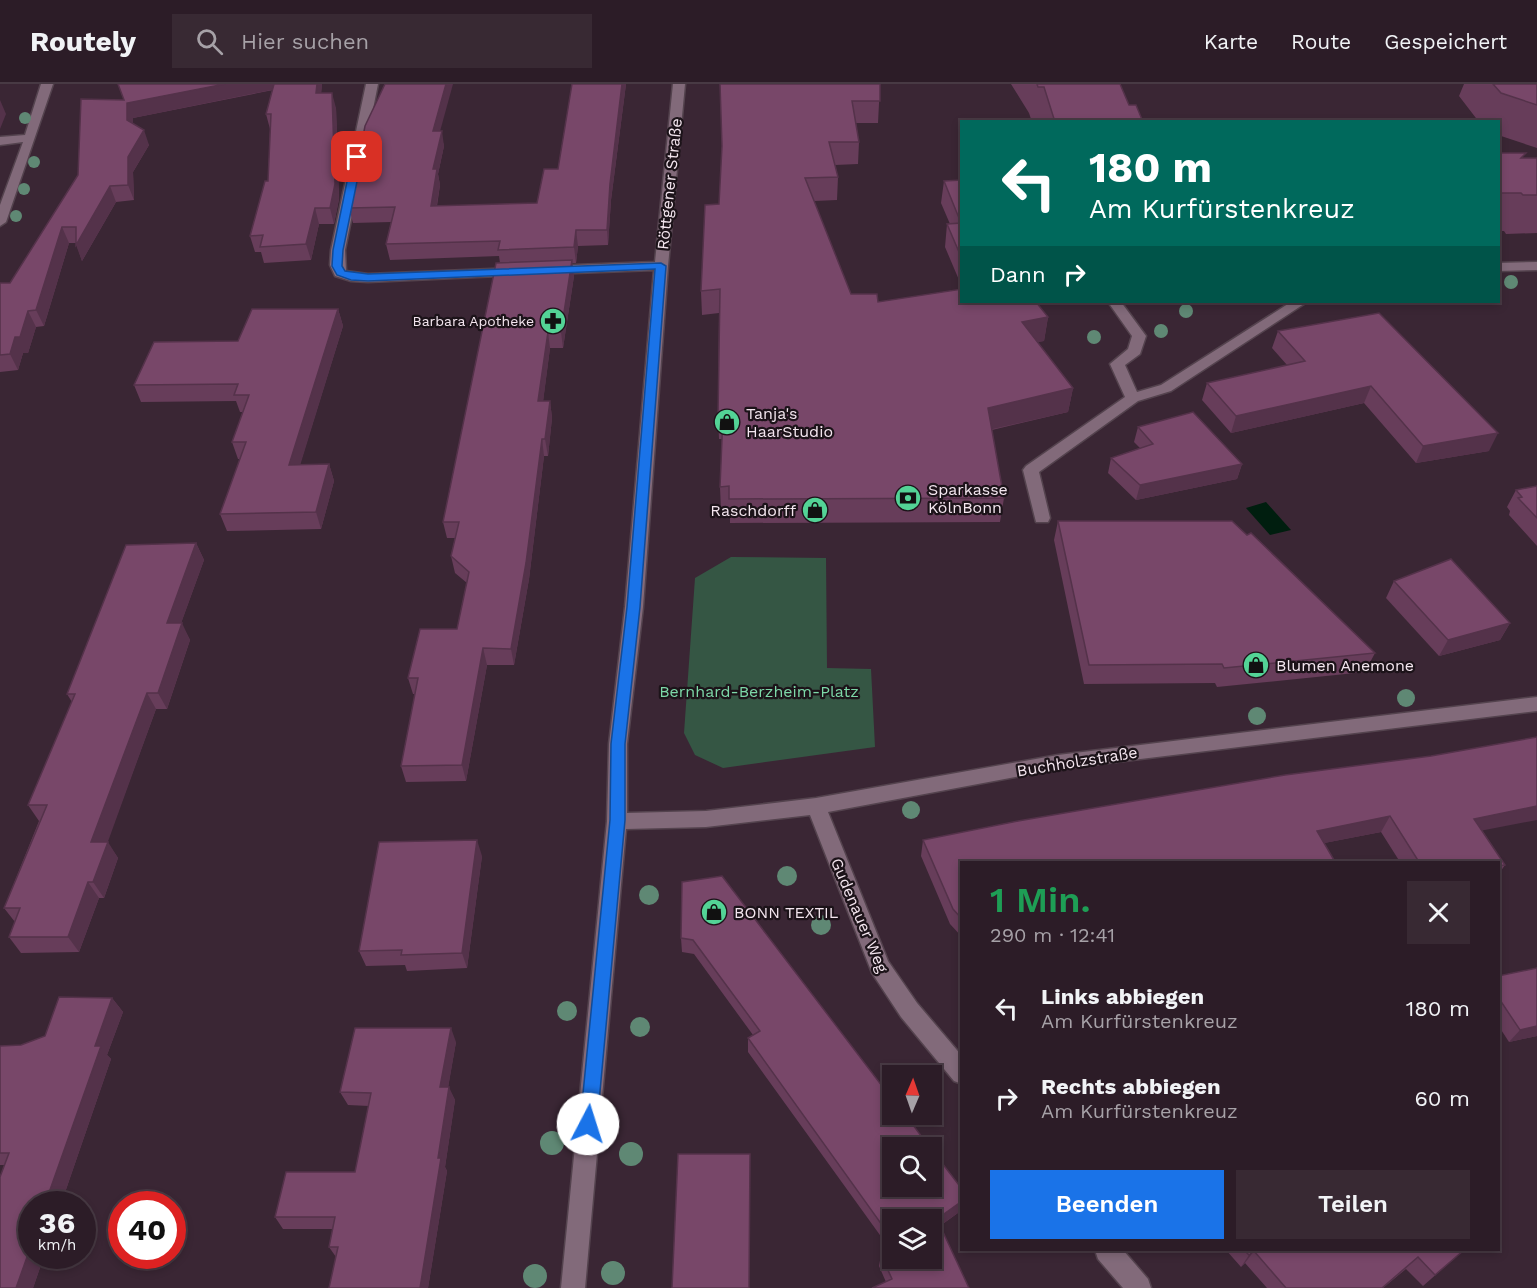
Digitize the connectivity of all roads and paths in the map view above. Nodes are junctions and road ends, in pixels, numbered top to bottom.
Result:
1 (47, 84) edge
2 (372, 84) edge
3 (679, 84) edge
4 (30, 138) junction
5 (0, 141) edge
6 (0, 222) edge
7 (661, 266) junction
8 (1537, 266) edge
9 (1500, 267) edge
10 (1115, 303) edge
11 (1298, 303) edge
12 (1133, 398) junction
13 (1042, 518) dead end
14 (1537, 704) edge
15 (816, 806) junction
16 (618, 820) junction
17 (960, 1072) edge
18 (1108, 1251) edge
19 (573, 1288) edge
20 (1139, 1288) edge

1 - 4 street
2 - 7 street
3 - 7 street, Röttgener Straße
4 - 5 street
4 - 6 street
7 - 16 street, Röttgener Straße
8 - 9 street
10 - 12 street
11 - 12 street
12 - 13 street
14 - 15 street, Buchholzstraße
15 - 16 street, Buchholzstraße
15 - 17 street, Gudenauer Weg
16 - 19 street, Röttgener Straße
18 - 20 street

